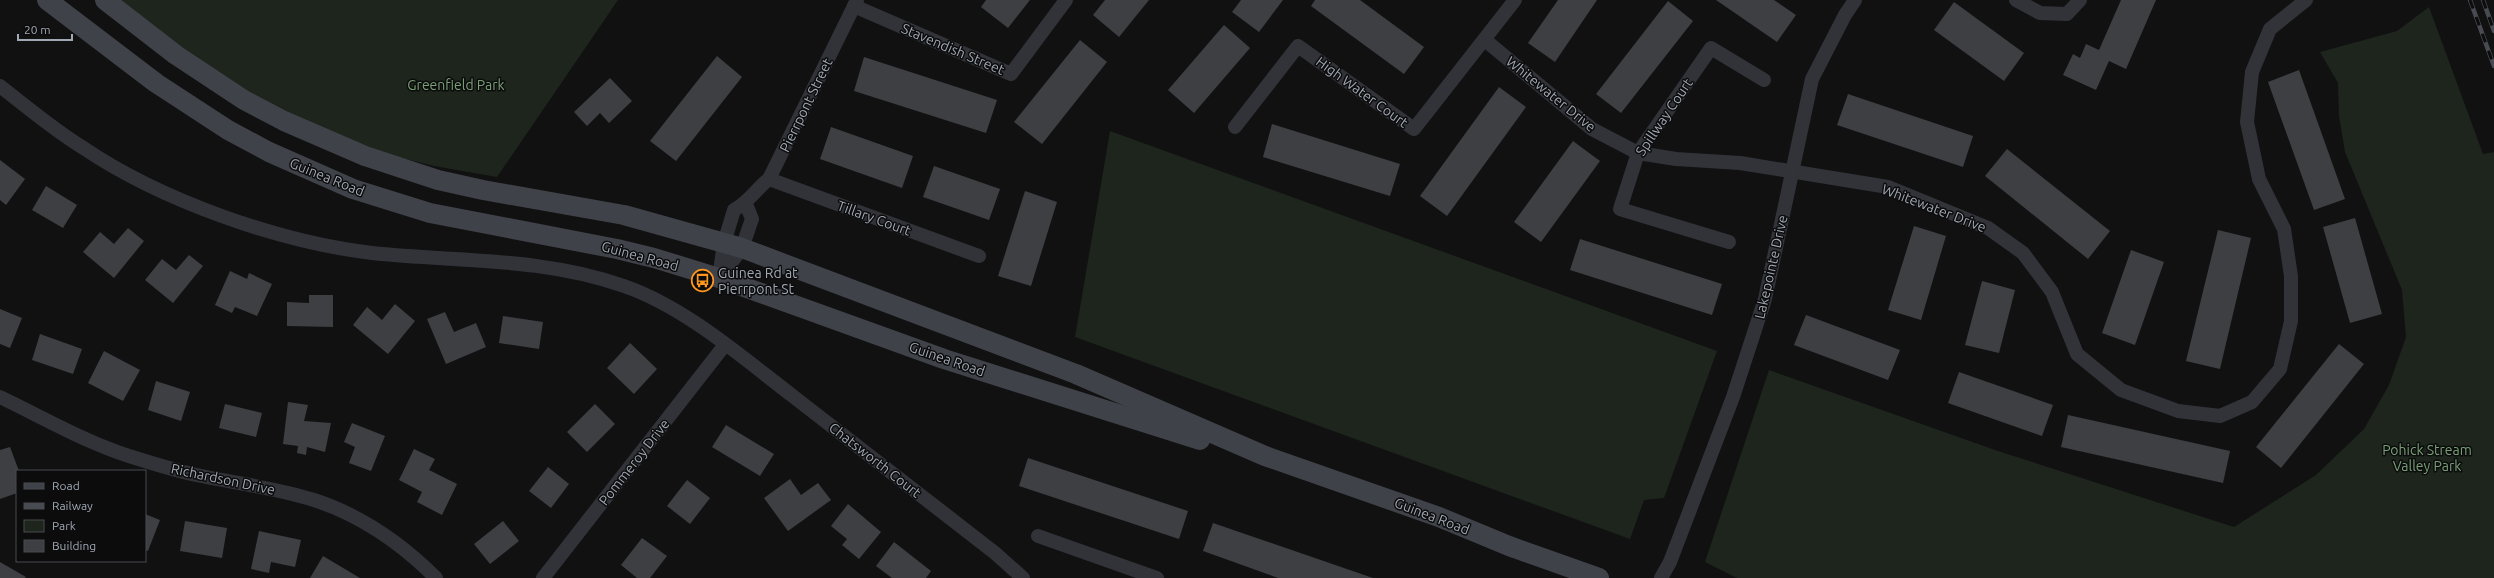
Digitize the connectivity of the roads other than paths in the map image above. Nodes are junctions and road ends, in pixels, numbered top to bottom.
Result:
1 (47, 0) edge
2 (105, 0) edge
3 (1066, 0) edge
4 (1516, 0) edge
5 (1855, 0) edge
6 (2016, 0) edge
7 (2080, 0) edge
8 (2306, 0) edge
9 (856, 3) edge
10 (1485, 40) junction
11 (1764, 80) dead end
12 (0, 86) edge
13 (1235, 127) dead end
14 (1638, 152) junction
15 (1792, 171) junction
16 (770, 180) junction
17 (746, 204) junction
18 (1729, 242) dead end
19 (733, 246) junction
20 (979, 256) dead end
21 (719, 278) junction
22 (724, 346) junction
23 (0, 397) edge
24 (1265, 456) junction
25 (1038, 536) dead end
26 (436, 578) edge
27 (543, 578) edge
28 (1023, 578) edge
29 (1156, 578) edge
30 (1599, 578) edge
31 (1661, 578) edge

1 - 21 main road, Guinea Road
2 - 19 main road, Guinea Road
3 - 9 street, Stavendish Street
4 - 10 street, High Water Court
5 - 15 street, Lakepointe Drive
6 - 7 street
8 - 15 street, Whitewater Drive
9 - 16 street, Pierrpont Street
10 - 13 street, High Water Court
10 - 14 street, Whitewater Drive
11 - 14 street, Spillway Court
12 - 22 street
14 - 15 street, Whitewater Drive
14 - 18 street, Spillway Court
15 - 31 street, Lakepointe Drive
16 - 17 street, Pierrpont Street
16 - 20 street, Tillary Court
17 - 19 street, Pierrpont Street
17 - 19 street, Pierrpont Street
19 - 21 street, Pierrpont Street
19 - 24 main road, Guinea Road
21 - 24 main road, Guinea Road
22 - 27 street, Pommeroy Drive
22 - 28 street, Chatsworth Court
23 - 26 street, Richardson Drive
24 - 30 main road, Guinea Road
25 - 29 street

